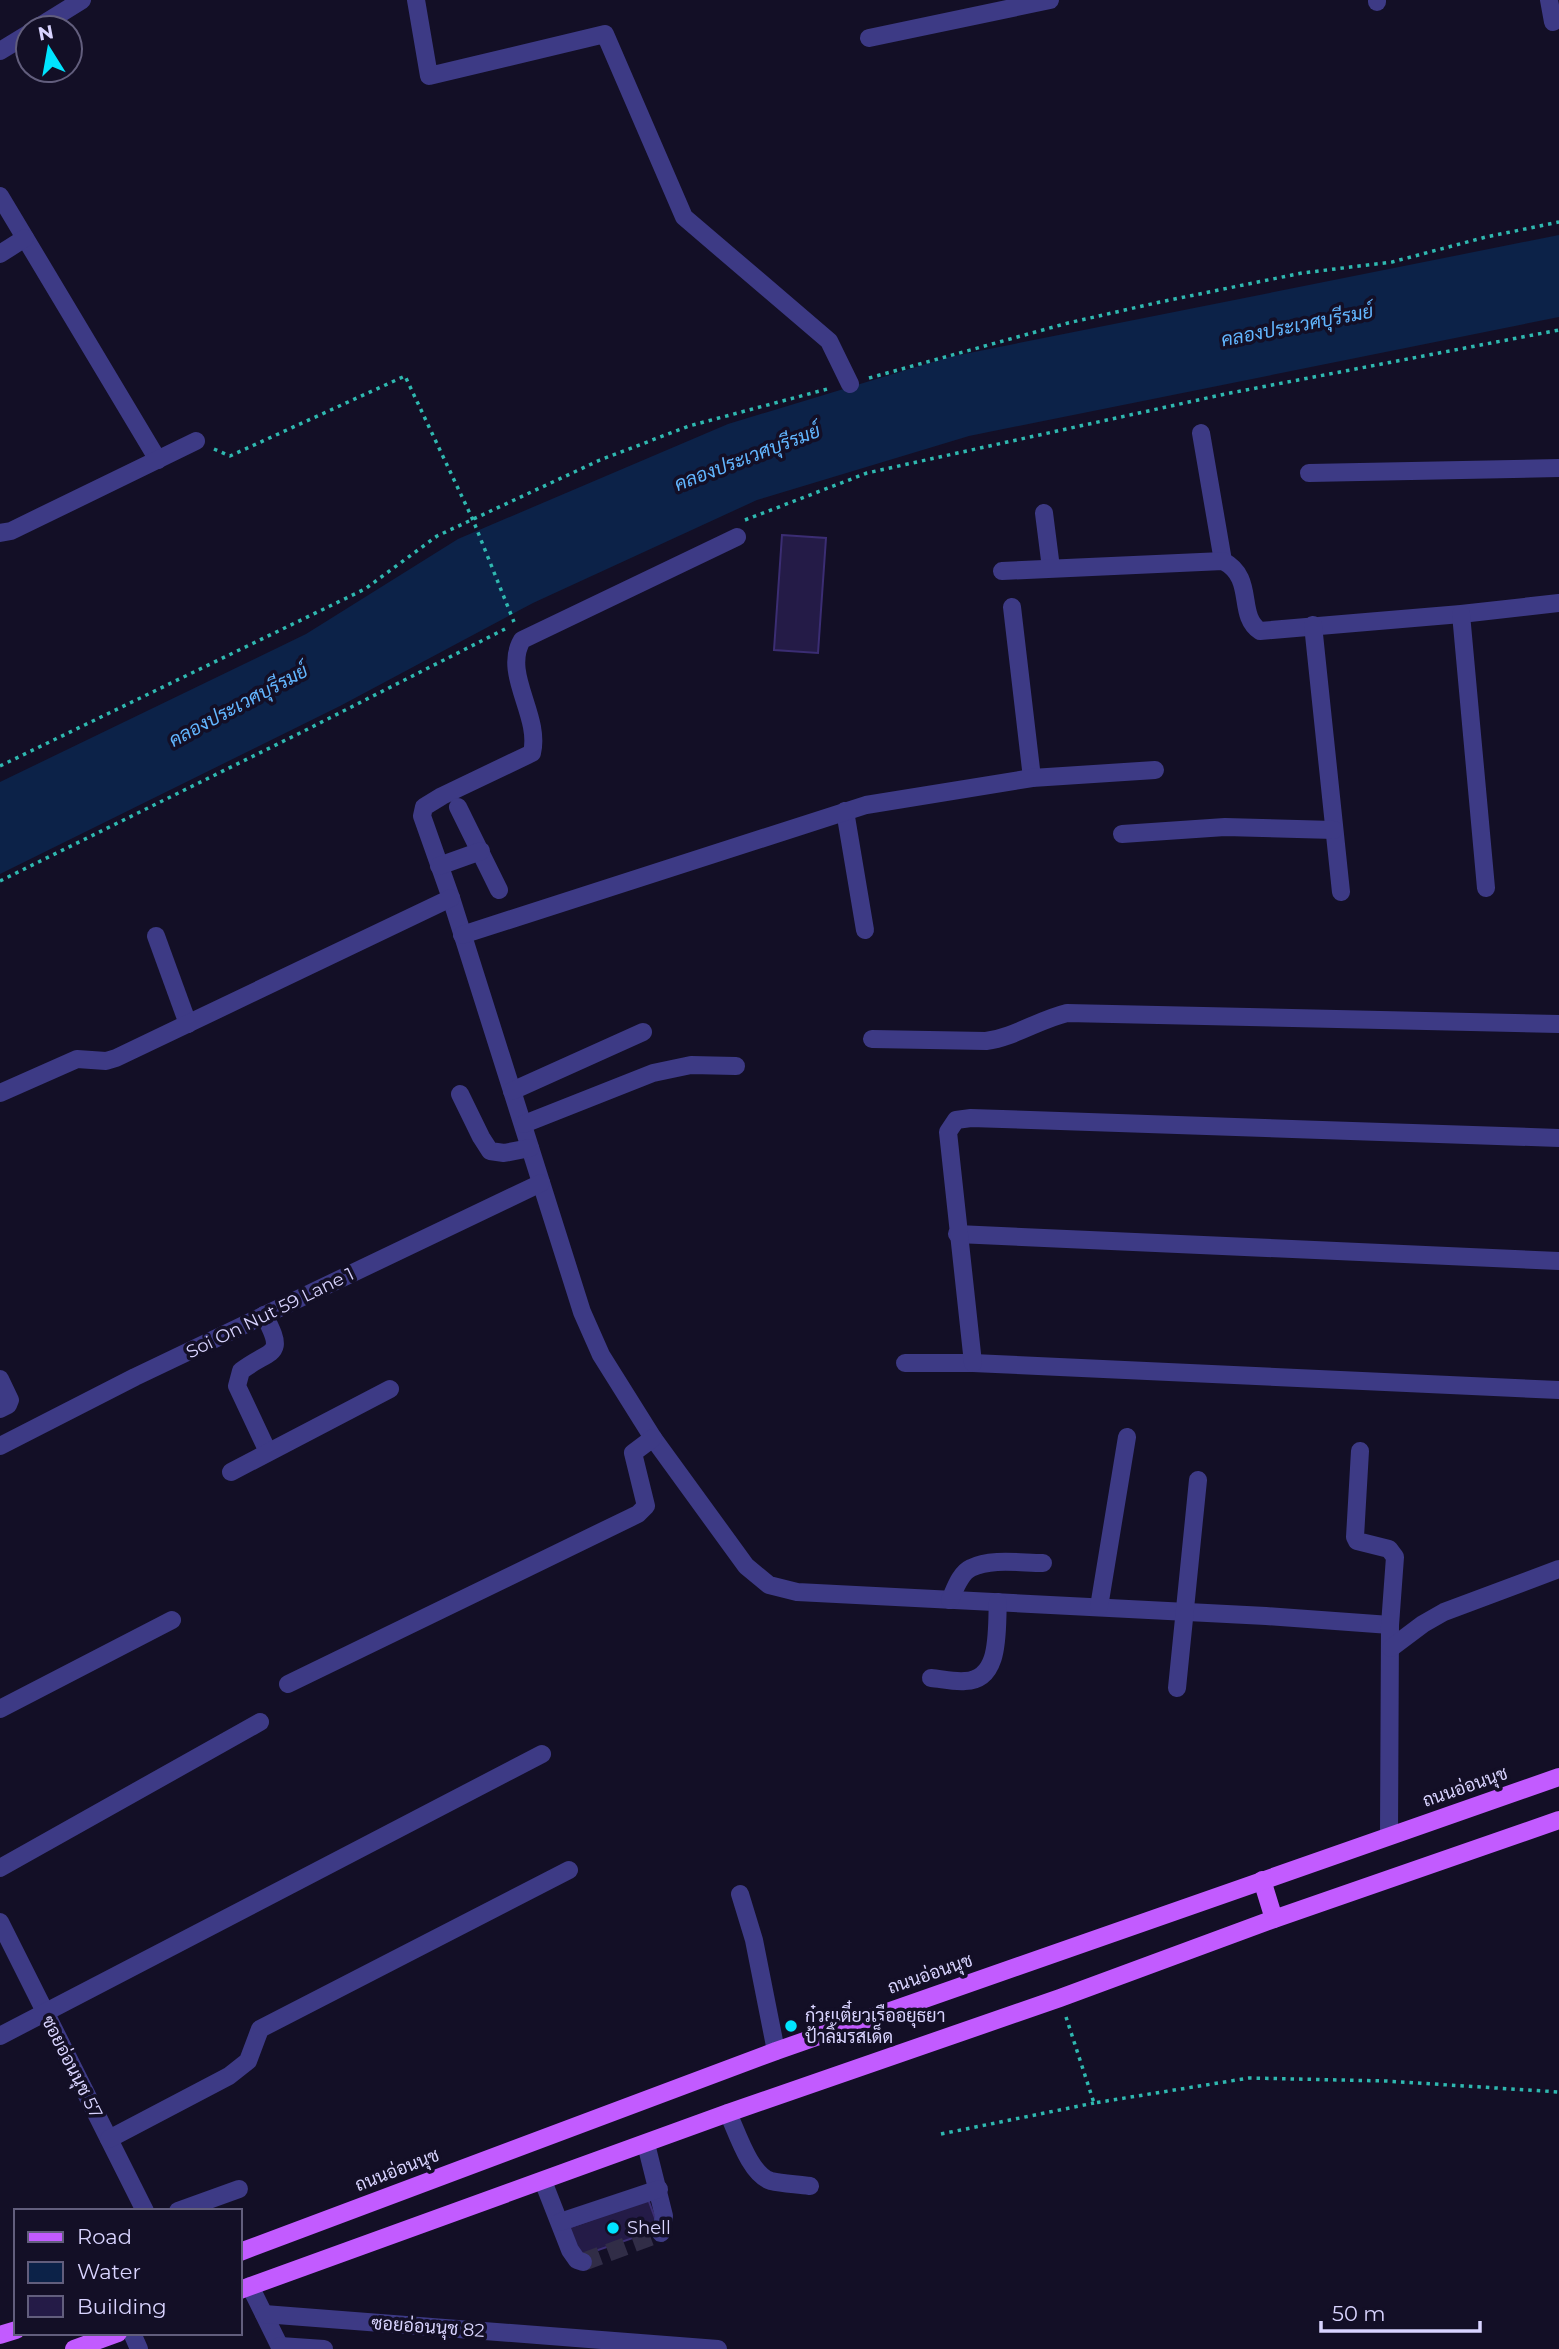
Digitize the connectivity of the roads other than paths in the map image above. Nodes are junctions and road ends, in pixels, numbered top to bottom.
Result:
1 (82, 0) edge
2 (416, 0) edge
3 (1050, 0) edge
4 (1549, 0) edge
5 (60, 14) edge
6 (1553, 22) dead end
7 (869, 38) dead end
8 (0, 196) edge
9 (25, 238) junction
10 (0, 254) edge
11 (850, 384) road end
12 (1201, 433) dead end
13 (196, 441) road end
14 (158, 460) junction
15 (1559, 468) edge
16 (1309, 473) dead end
17 (1044, 513) dead end
18 (738, 529) road end
19 (0, 533) edge
20 (1223, 561) junction
21 (1051, 568) junction
22 (1002, 571) dead end
23 (1559, 603) edge
24 (1012, 607) dead end
25 (1461, 614) junction
26 (1312, 625) junction
27 (1155, 770) dead end
28 (1032, 778) junction
29 (458, 807) dead end
30 (847, 810) junction
31 (1335, 830) junction
32 (1122, 834) dead end
33 (481, 851) junction
34 (439, 866) junction
35 (1486, 888) dead end
36 (499, 890) dead end
37 (1341, 892) dead end
38 (451, 898) junction
39 (865, 930) dead end
40 (462, 935) junction
41 (156, 936) dead end
42 (188, 1024) junction
43 (1559, 1024) edge
44 (643, 1032) dead end
45 (872, 1039) dead end
46 (736, 1066) dead end
47 (512, 1091) junction
48 (0, 1093) edge
49 (460, 1094) dead end
50 (524, 1124) junction
51 (1559, 1138) edge
52 (530, 1148) junction
53 (541, 1183) junction
54 (957, 1234) junction
55 (1559, 1261) edge
56 (264, 1315) junction
57 (905, 1363) dead end
58 (973, 1363) junction
59 (0, 1379) edge
60 (390, 1389) dead end
61 (1559, 1390) edge
62 (0, 1409) edge
63 (1127, 1437) dead end
64 (653, 1438) junction
65 (0, 1446) edge
66 (1360, 1451) dead end
67 (268, 1452) junction
68 (231, 1472) dead end
69 (1198, 1479) dead end
70 (1043, 1563) dead end
71 (1559, 1569) edge
72 (950, 1600) junction
73 (998, 1602) junction
74 (1099, 1607) junction
75 (1183, 1612) junction
76 (172, 1620) dead end
77 (1390, 1625) junction
78 (1391, 1648) junction
79 (931, 1678) dead end
80 (288, 1684) dead end
81 (1177, 1688) dead end
82 (0, 1709) edge
83 (260, 1722) dead end
84 (542, 1754) dead end
85 (1559, 1777) edge
86 (1559, 1820) edge
87 (1389, 1835) junction
88 (0, 1868) edge
89 (569, 1870) dead end
90 (1262, 1880) junction
91 (740, 1894) dead end
92 (1274, 1919) junction
93 (0, 1922) edge
94 (46, 2013) junction
95 (0, 2036) edge
96 (776, 2051) junction
97 (728, 2113) junction
98 (109, 2139) junction
99 (646, 2144) junction
100 (543, 2181) junction
101 (810, 2186) dead end
102 (239, 2189) dead end
103 (659, 2189) junction
104 (144, 2209) edge
105 (184, 2209) edge
106 (560, 2222) junction
107 (661, 2233) dead end
108 (242, 2251) edge
109 (583, 2262) dead end
110 (245, 2288) edge
111 (264, 2314) junction
112 (112, 2335) edge
113 (281, 2347) edge
114 (74, 2349) edge
115 (324, 2349) edge
116 (718, 2349) edge

1 - 5 street
2 - 11 street
3 - 7 street
4 - 6 street
8 - 9 street
9 - 10 street
9 - 14 street
12 - 20 street
13 - 14 street
14 - 19 street
15 - 16 street
17 - 21 street
18 - 34 street
20 - 21 street
20 - 26 street
21 - 22 street
23 - 25 street
24 - 28 street
25 - 26 street
25 - 35 street
26 - 31 street
27 - 28 street
28 - 30 street
29 - 33 street
30 - 39 street
30 - 40 street
31 - 32 street
31 - 37 street
33 - 34 street
33 - 36 street
34 - 38 street
38 - 40 street
38 - 42 street
40 - 47 street
41 - 42 street
42 - 48 street
43 - 45 street
44 - 47 street
46 - 50 street
47 - 50 street
49 - 52 street
50 - 52 street
51 - 54 street
52 - 53 street
53 - 56 street, Soi On Nut 59 Lane 1
53 - 64 street
54 - 55 street
54 - 58 street
56 - 65 street, Soi On Nut 59 Lane 1
56 - 67 street
57 - 58 street
58 - 61 street
59 - 62 street
60 - 67 street
63 - 74 street
64 - 72 street
64 - 80 street
66 - 77 street
67 - 68 street
69 - 75 street
70 - 72 street
71 - 78 street
72 - 73 street
73 - 74 street
73 - 79 street
74 - 75 street
75 - 77 street
75 - 81 street
76 - 82 street
77 - 78 street
78 - 87 street
83 - 88 street
84 - 94 street
85 - 87 main road, ถนนอ่อนนุช
86 - 92 main road
87 - 90 main road, ถนนอ่อนนุช
89 - 98 street
90 - 92 main road
90 - 96 main road, ถนนอ่อนนุช
91 - 96 street
92 - 97 main road
93 - 94 street, ซอยอ่อนนุช 57
94 - 95 street
94 - 98 street, ซอยอ่อนนุช 57
96 - 108 main road, ถนนอ่อนนุช
97 - 99 main road
97 - 101 street
98 - 104 street, ซอยอ่อนนุช 57
99 - 100 main road
99 - 103 street
100 - 106 street
100 - 110 main road
102 - 105 street
103 - 106 street
103 - 107 street
106 - 109 street
110 - 111 street
111 - 113 street
111 - 116 street, ซอยอ่อนนุช 82
112 - 114 main road
113 - 115 street

